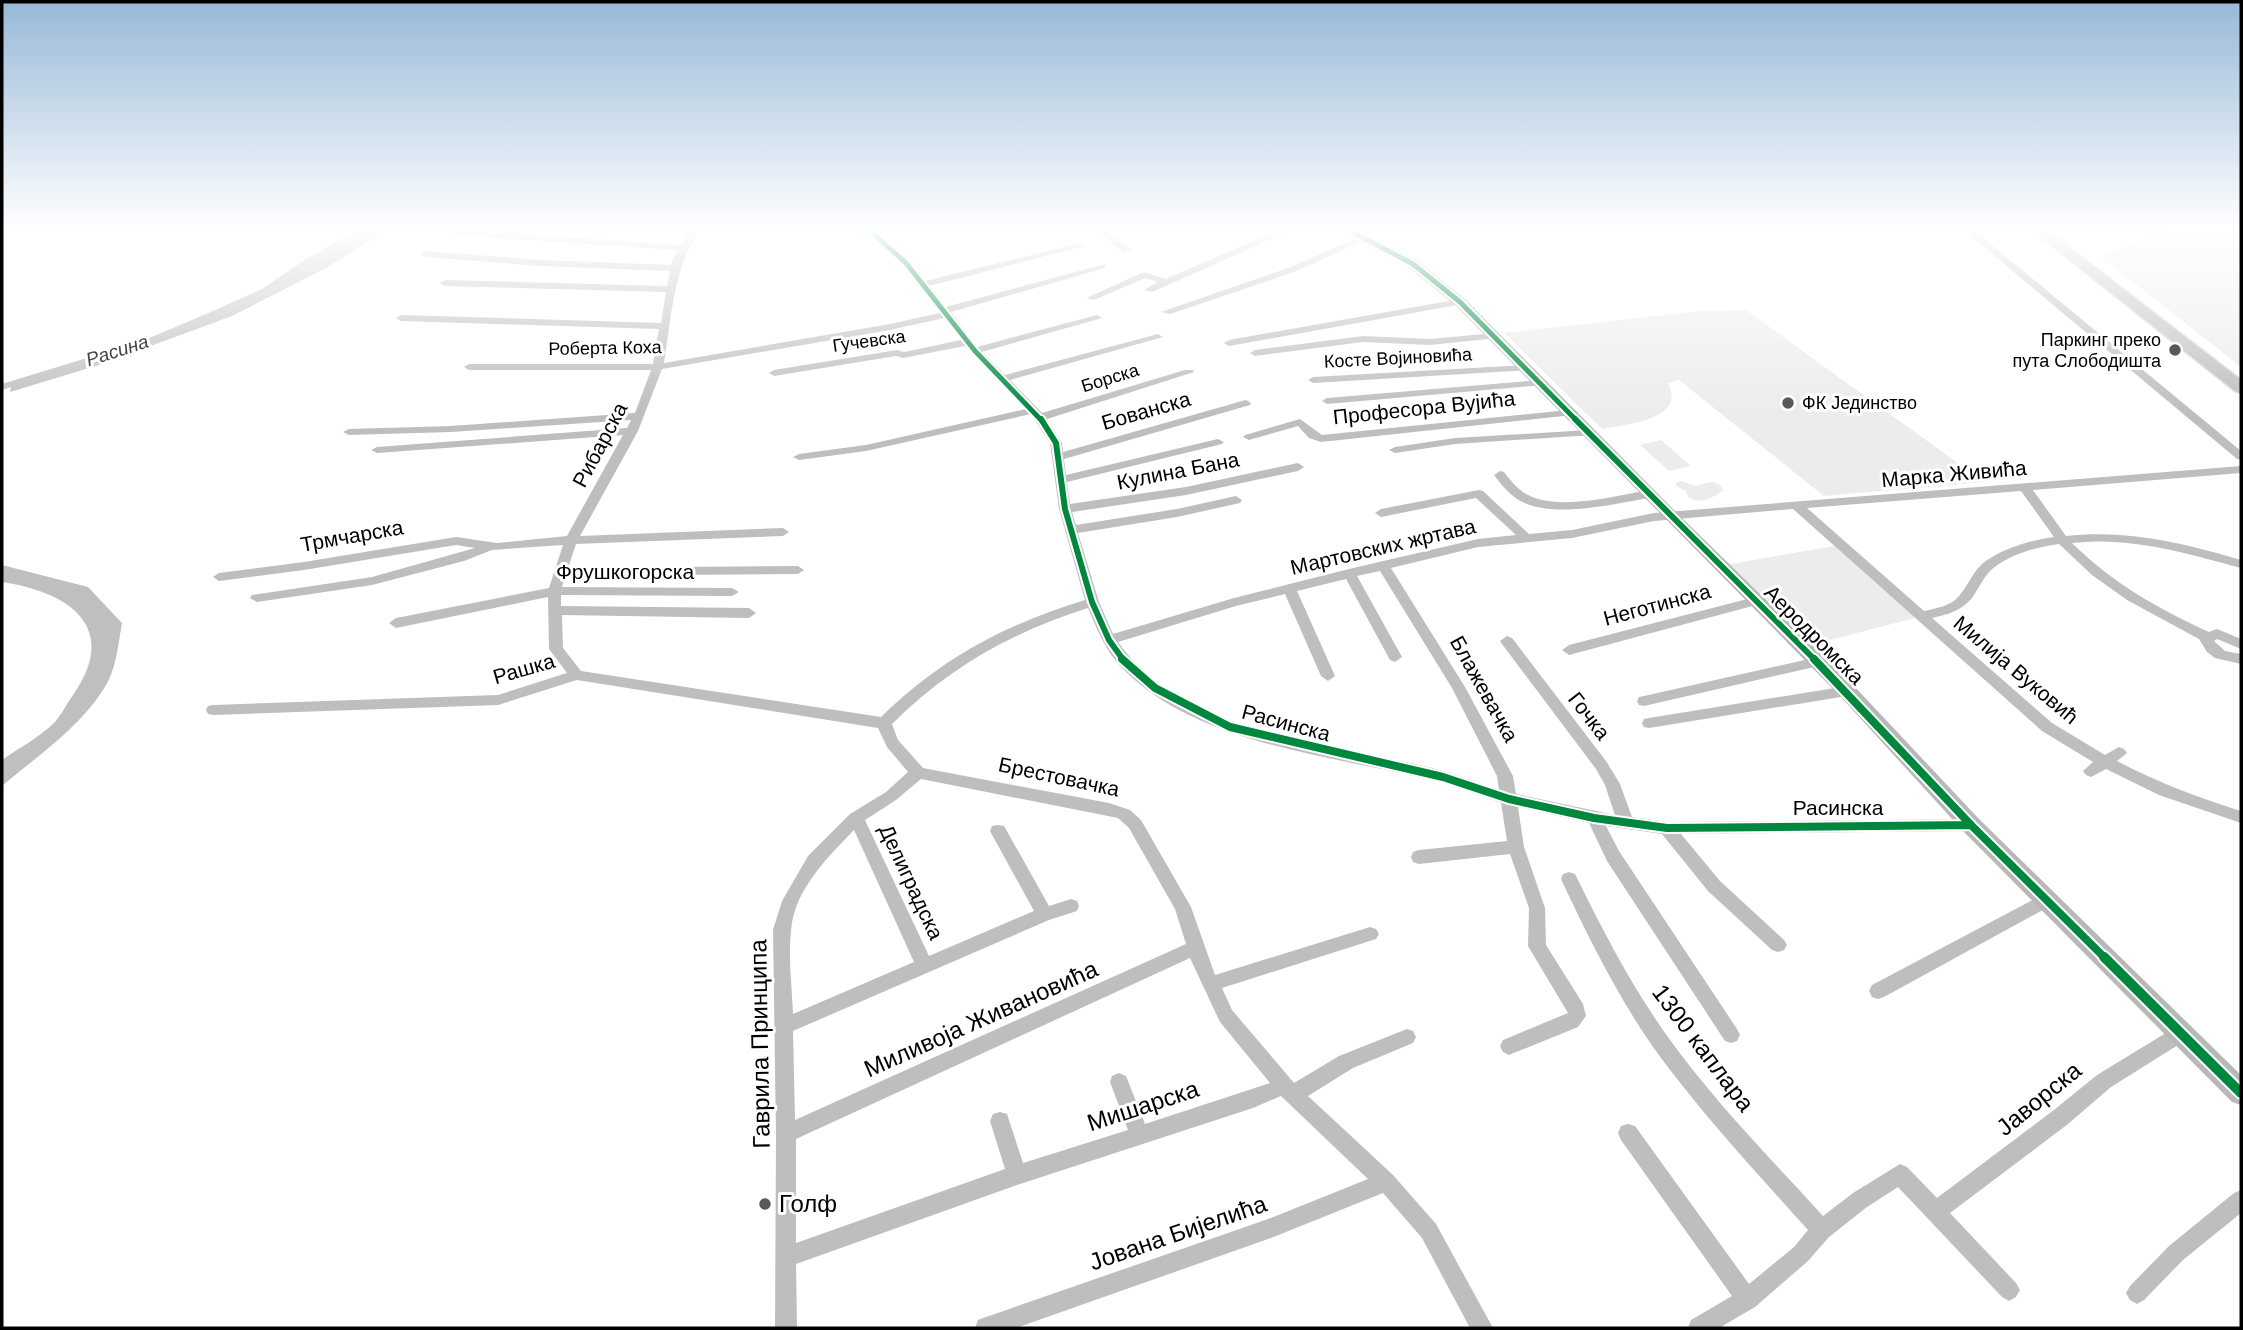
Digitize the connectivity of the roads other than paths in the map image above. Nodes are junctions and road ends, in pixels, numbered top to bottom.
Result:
1 (671, 289) edge
2 (928, 289) edge
3 (1025, 289) edge
4 (1112, 289) edge
5 (1235, 289) edge
6 (1444, 289) edge
7 (2038, 289) edge
8 (2113, 289) edge
9 (2128, 289) edge
10 (1091, 298) dead end
11 (1460, 302) junction
12 (945, 312) junction
13 (1166, 312) dead end
14 (401, 318) dead end
15 (1097, 318) dead end
16 (664, 326) junction
17 (1494, 336) junction
18 (1158, 337) dead end
19 (1229, 343) dead end
20 (972, 346) junction
21 (1255, 353) dead end
22 (469, 367) dead end
23 (658, 367) junction
24 (1527, 368) junction
25 (1189, 372) dead end
26 (774, 373) dead end
27 (2241, 376) edge
28 (1003, 379) junction
29 (1313, 380) dead end
30 (1540, 383) junction
31 (2241, 388) edge
32 (1327, 401) dead end
33 (1246, 403) dead end
34 (1569, 413) junction
35 (1037, 414) junction
36 (639, 416) junction
37 (632, 430) junction
38 (349, 432) dead end
39 (1589, 433) junction
40 (1249, 437) dead end
41 (1218, 442) dead end
42 (377, 450) dead end
43 (1395, 450) dead end
44 (799, 457) dead end
45 (1058, 457) junction
46 (2241, 457) edge
47 (1298, 467) dead end
48 (2241, 469) edge
49 (1500, 475) dead end
50 (1061, 480) junction
51 (2024, 487) junction
52 (1649, 494) junction
53 (1236, 500) dead end
54 (1798, 507) junction
55 (1065, 509) junction
56 (1381, 513) dead end
57 (1670, 516) junction
58 (1071, 530) junction
59 (782, 531) dead end
60 (1526, 538) junction
61 (2062, 539) junction
62 (571, 540) junction
63 (492, 546) junction
64 (1383, 565) junction
65 (2241, 565) edge
66 (798, 570) dead end
67 (560, 572) junction
68 (1349, 573) junction
69 (219, 577) dead end
70 (1289, 589) junction
71 (554, 591) junction
72 (732, 592) dead end
73 (257, 598) dead end
74 (1755, 601) junction
75 (1092, 602) junction
76 (553, 610) junction
77 (749, 613) dead end
78 (1921, 617) junction
79 (396, 623) dead end
80 (2208, 637) junction
81 (1110, 640) junction
82 (1507, 641) dead end
83 (2241, 644) edge
84 (1569, 650) dead end
85 (1395, 657) dead end
86 (2241, 659) edge
87 (1818, 662) junction
88 (577, 675) junction
89 (1328, 676) dead end
90 (1847, 691) junction
91 (1644, 701) dead end
92 (213, 710) dead end
93 (884, 723) junction
94 (1648, 723) dead end
95 (2119, 753) dead end
96 (2106, 763) junction
97 (2091, 771) dead end
98 (918, 773) junction
99 (1509, 799) junction
100 (2241, 817) edge
101 (856, 818) junction
102 (1594, 818) junction
103 (1626, 822) junction
104 (1971, 825) junction
105 (1667, 828) junction
106 (998, 831) dead end
107 (1517, 847) junction
108 (1419, 857) dead end
109 (1569, 878) dead end
110 (2046, 900) junction
111 (1071, 906) dead end
112 (1045, 914) junction
113 (1370, 934) dead end
114 (1778, 945) dead end
115 (1195, 948) junction
116 (925, 966) junction
117 (1211, 984) junction
118 (1878, 991) dead end
119 (785, 1026) junction
120 (2180, 1034) junction
121 (1731, 1035) dead end
122 (1407, 1037) dead end
123 (1509, 1046) dead end
124 (1119, 1082) dead end
125 (1289, 1090) junction
126 (2241, 1093) edge
127 (1000, 1121) dead end
128 (1628, 1133) dead end
129 (786, 1134) junction
130 (1140, 1135) junction
131 (1017, 1175) junction
132 (1386, 1181) junction
133 (2241, 1200) edge
134 (1935, 1212) junction
135 (1822, 1230) junction
136 (787, 1257) junction
137 (2009, 1290) dead end
138 (2137, 1293) dead end
139 (1746, 1299) junction
140 (786, 1328) edge
141 (986, 1328) edge
142 (1482, 1328) edge
143 (1699, 1328) edge

1 - 16 street, Рибарска
2 - 12 street, Расинска
3 - 12 street, Роберта Коха
4 - 10 street
5 - 13 street
6 - 11 street, Аеродромска
7 - 46 street
8 - 31 main road
9 - 27 main road
11 - 17 street, Аеродромска
11 - 19 street
12 - 20 street, Расинска
12 - 23 street, Роберта Коха
14 - 16 street
15 - 20 street, Гучевска
16 - 23 street, Рибарска
17 - 21 street
17 - 24 street, Аеродромска
18 - 28 street
20 - 26 street, Гучевска
20 - 28 street, Расинска
22 - 23 street, Роберта Коха
23 - 36 street, Рибарска
24 - 29 street, Косте Војиновића
24 - 30 street, Аеродромска
25 - 35 street, Борска
28 - 35 street, Расинска
30 - 32 street
30 - 34 street, Аеродромска
33 - 45 street, Бованска
34 - 39 street, Аеродромска
34 - 40 street, Професора Вујића
35 - 44 street, Борска
35 - 45 street, Расинска
36 - 37 street, Рибарска
36 - 38 street
37 - 42 street
37 - 62 street, Рибарска
39 - 43 street
39 - 52 street, Аеродромска
41 - 50 street
45 - 50 street, Расинска
47 - 55 street, Кулина Бана
48 - 51 street, Марка Живића
49 - 52 street
50 - 55 street, Расинска
51 - 54 street, Марка Живића
51 - 61 street
52 - 57 street, Аеродромска
53 - 58 street
54 - 57 street, Марка Живића
54 - 78 street, Милија Вуковић
55 - 58 street, Расинска
56 - 60 street
57 - 60 street, Мартовских жртава
57 - 74 street, Аеродромска
58 - 75 street, Расинска
59 - 62 street, Трмчарска
60 - 64 street, Мартовских жртава
61 - 65 street, Милија Вуковић
61 - 78 street, Милија Вуковић
61 - 80 street
62 - 63 street, Трмчарска
62 - 67 street, Рибарска
63 - 69 street, Трмчарска
63 - 73 street, Трмчарска
64 - 68 street, Мартовских жртава
64 - 99 street, Блажевачка
66 - 67 street
67 - 71 street, Рибарска
68 - 70 street, Мартовских жртава
68 - 85 street
70 - 81 street, Мартовских жртава
70 - 89 street
71 - 72 street, Фрушкогорска
71 - 76 street, Рибарска
71 - 79 street, Фрушкогорска
74 - 84 street, Неготинска
74 - 87 street, Аеродромска
75 - 81 street, Расинска
75 - 93 street
76 - 77 street
76 - 88 street, Рибарска
78 - 96 street, Милија Вуковић
80 - 83 street
80 - 86 street
81 - 99 street, Расинска
82 - 103 street, Гочка
87 - 90 street, Аеродромска
87 - 91 street
88 - 92 street, Рашка
88 - 93 street, Рашка
90 - 94 street
90 - 104 street, Аеродромска
93 - 98 street
95 - 96 street
96 - 97 street
96 - 100 street, Милија Вуковић
98 - 101 street, Гаврила Принципа
98 - 115 street, Брестовачка
99 - 102 street, Расинска
99 - 107 street, Блажевачка
101 - 116 street, Делиградска
101 - 119 street, Гаврила Принципа
102 - 103 street, Расинска
102 - 121 street
103 - 105 street, Расинска
104 - 105 street, Расинска
104 - 110 street, Аеродромска
105 - 114 street
106 - 112 street
107 - 108 street
107 - 123 street, Блажевачка
109 - 135 street, 1300 каплара
110 - 118 street
110 - 120 street, Аеродромска
111 - 112 street, Делиградска
112 - 116 street, Делиградска
113 - 117 street
115 - 117 street, Брестовачка
115 - 129 street, Миливоја Живановића
116 - 119 street, Делиградска
117 - 125 street, Брестовачка
119 - 129 street, Гаврила Принципа
120 - 126 street, Аеродромска
120 - 134 street, Јаворска
122 - 125 street
124 - 130 street
125 - 130 street, Мишарска
125 - 132 street, Брестовачка
127 - 131 street
128 - 139 street
129 - 136 street, Гаврила Принципа
130 - 131 street, Мишарска
131 - 136 street, Мишарска
132 - 141 street, Јована Бијелића
132 - 142 street, Брестовачка
133 - 138 street
134 - 135 street
134 - 137 street
135 - 139 street
136 - 140 street, Гаврила Принципа
139 - 143 street

